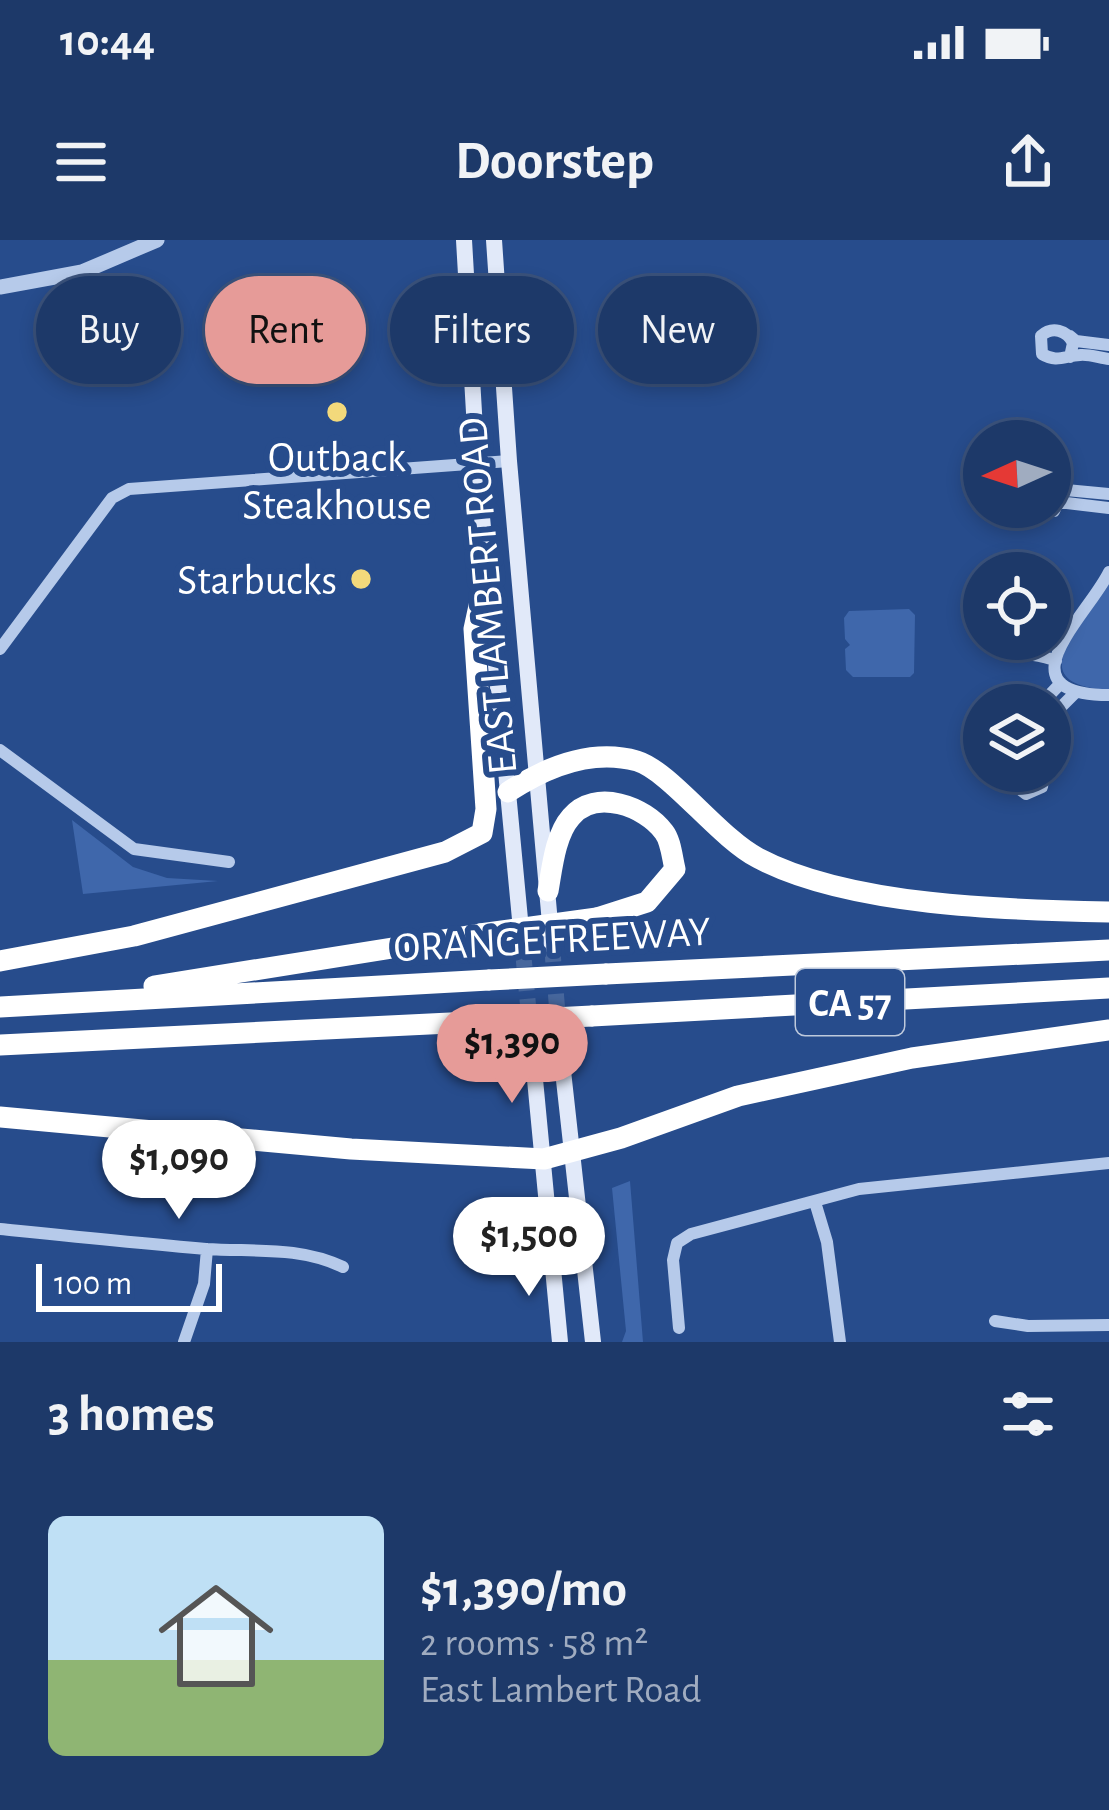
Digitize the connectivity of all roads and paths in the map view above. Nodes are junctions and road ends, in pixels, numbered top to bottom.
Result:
1 (157, 240) edge
2 (464, 240) edge
3 (494, 240) edge
4 (0, 287) edge
5 (1069, 335) junction
6 (1109, 345) edge
7 (1070, 357) junction
8 (1109, 359) edge
9 (508, 461) junction
10 (478, 464) junction
11 (1071, 487) edge
12 (1109, 494) edge
13 (1071, 504) edge
14 (1109, 508) edge
15 (488, 569) junction
16 (1109, 572) edge
17 (0, 649) edge
18 (1053, 660) edge
19 (1056, 661) junction
20 (1061, 682) joint
21 (1076, 692) junction
22 (1109, 695) edge
23 (1071, 697) edge
24 (0, 750) edge
25 (536, 773) junction
26 (508, 792) junction
27 (229, 862) dead end
28 (548, 891) junction
29 (1109, 912) edge
30 (552, 946) tunnel mouth
31 (523, 950) tunnel mouth
32 (1109, 950) edge
33 (0, 961) edge
34 (1109, 988) edge
35 (9, 1006) edge
36 (1109, 1030) edge
37 (560, 1044) tunnel mouth
38 (0, 1045) edge
39 (532, 1048) tunnel mouth
40 (0, 1118) edge
41 (575, 1153) junction
42 (544, 1159) junction
43 (1109, 1162) edge
44 (815, 1202) junction
45 (0, 1229) edge
46 (207, 1249) junction
47 (344, 1267) dead end
48 (995, 1322) dead end
49 (1109, 1325) edge
50 (679, 1328) dead end
51 (184, 1342) edge
52 (560, 1342) edge
53 (593, 1342) edge
54 (840, 1342) edge

1 - 4 street
2 - 10 main road, EAST LAMBERT ROAD
3 - 9 main road, EAST LAMBERT ROAD
5 - 6 street
5 - 7 street
5 - 7 street
7 - 8 street
9 - 10 street
9 - 25 main road, EAST LAMBERT ROAD
10 - 15 main road, EAST LAMBERT ROAD
10 - 17 street
11 - 12 street
13 - 14 street
15 - 26 main road, EAST LAMBERT ROAD
15 - 33 highway
16 - 19 street
18 - 19 street
19 - 20 street
20 - 21 street
21 - 22 street
21 - 23 street
24 - 27 street
25 - 26 highway
25 - 28 main road, EAST LAMBERT ROAD
25 - 29 highway
26 - 31 main road, EAST LAMBERT ROAD
28 - 30 main road, EAST LAMBERT ROAD
28 - 35 highway, bridge
32 - 35 highway, ORANGE FREEWAY / CA 57, bridge
34 - 38 highway, ORANGE FREEWAY / CA 57, bridge
36 - 41 highway
37 - 41 main road
39 - 42 main road
40 - 42 highway
41 - 42 highway
41 - 53 main road
42 - 52 main road
43 - 44 street
44 - 50 street
44 - 54 street
45 - 46 street
46 - 47 street
46 - 51 street
48 - 49 street

